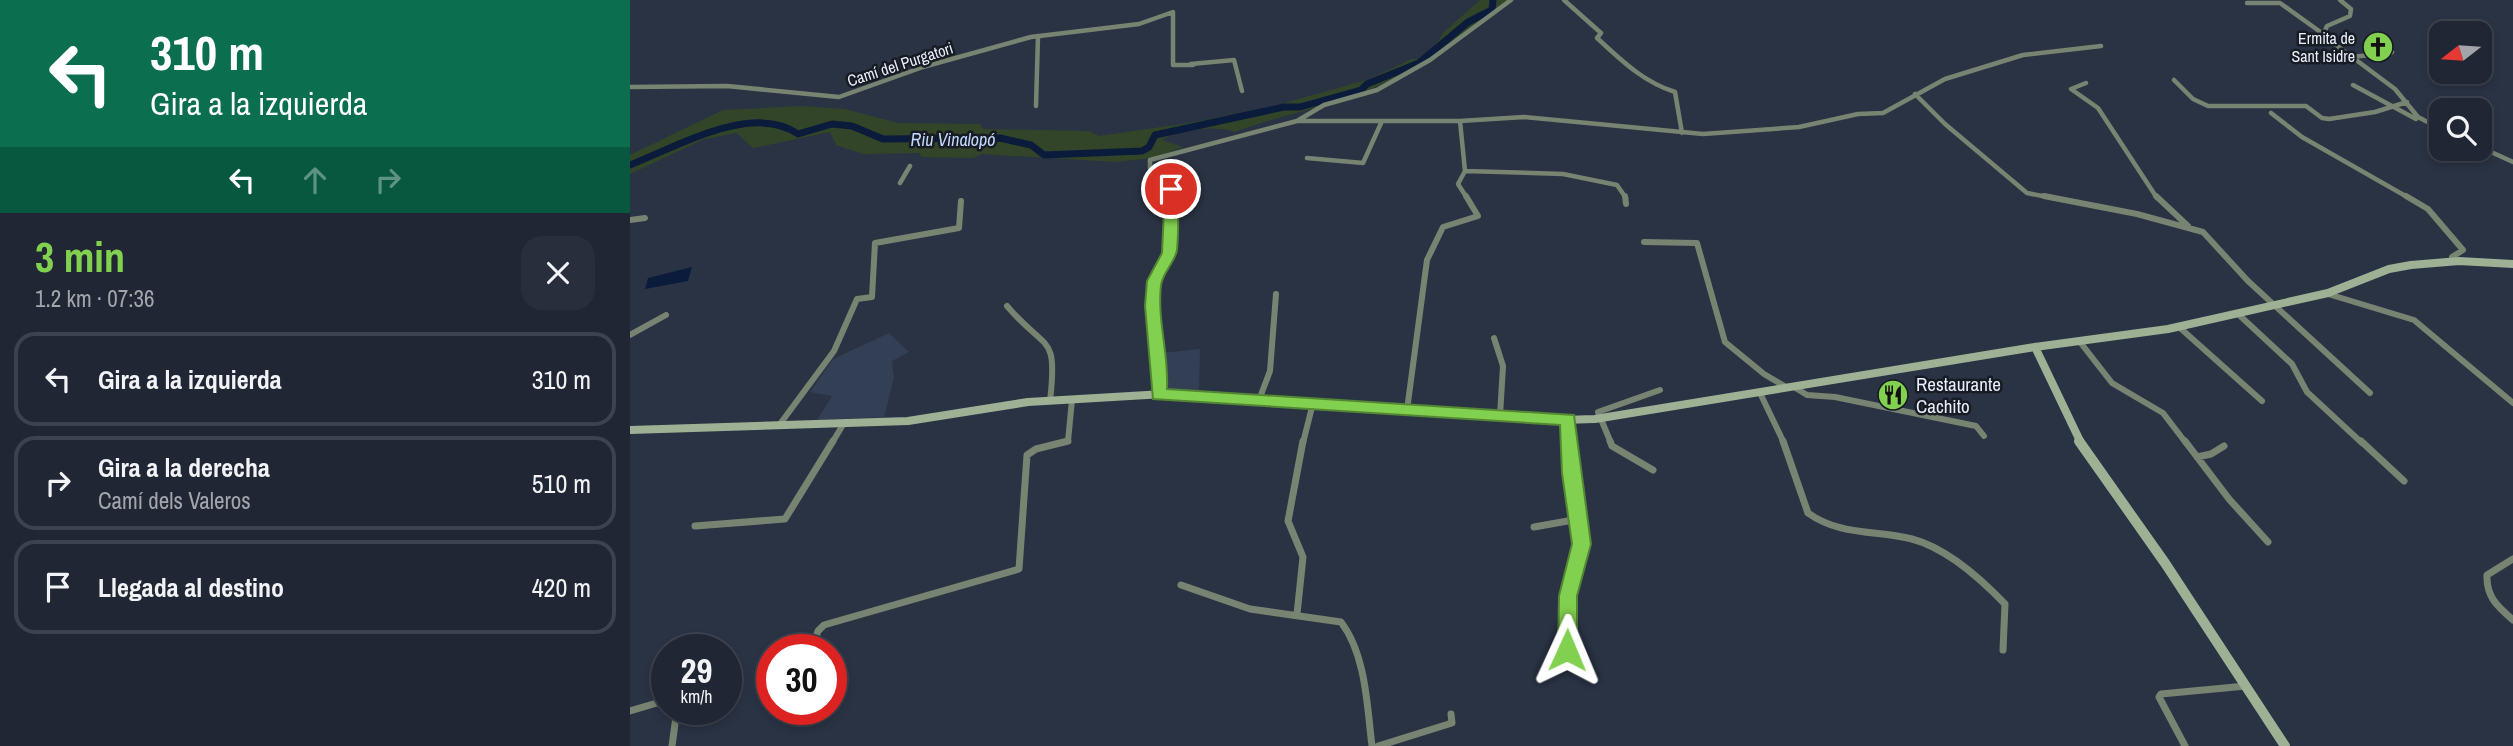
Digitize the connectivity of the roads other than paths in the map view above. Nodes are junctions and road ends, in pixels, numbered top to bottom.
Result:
1 (1511, 0) edge
2 (1564, 0) edge
3 (2340, 0) edge
4 (2247, 4) dead end
5 (1038, 36) junction
6 (2327, 37) junction
7 (2101, 46) dead end
8 (2384, 54) dead end
9 (2351, 57) junction
10 (2174, 80) dead end
11 (2086, 83) dead end
12 (2353, 85) dead end
13 (630, 87) edge
14 (1241, 91) dead end
15 (1915, 94) junction
16 (2407, 102) junction
17 (1036, 106) dead end
18 (2391, 106) junction
19 (2271, 113) dead end
20 (1297, 121) junction
21 (1382, 121) junction
22 (1460, 121) junction
23 (2429, 123) edge
24 (2429, 123) edge
25 (1682, 133) junction
26 (2492, 152) edge
27 (1307, 158) dead end
28 (2513, 162) edge
29 (910, 166) dead end
30 (1465, 171) junction
31 (900, 183) dead end
32 (961, 201) dead end
33 (1626, 204) dead end
34 (645, 218) dead end
35 (630, 220) edge
36 (2189, 227) junction
37 (1644, 243) dead end
38 (2454, 261) junction
39 (2513, 264) edge
40 (2326, 293) junction
41 (1276, 294) dead end
42 (2274, 304) junction
43 (1007, 306) dead end
44 (2237, 313) junction
45 (666, 315) dead end
46 (2179, 327) junction
47 (630, 335) edge
48 (1494, 338) dead end
49 (2080, 342) junction
50 (2035, 347) junction
51 (1791, 388) junction
52 (1660, 390) dead end
53 (1760, 393) junction
54 (2370, 393) dead end
55 (1159, 394) junction
56 (1072, 400) junction
57 (1259, 400) junction
58 (1050, 401) junction
59 (2262, 401) dead end
60 (1312, 403) junction
61 (2513, 403) edge
62 (1407, 410) junction
63 (1500, 416) junction
64 (1600, 418) junction
65 (1568, 419) junction
66 (844, 423) junction
67 (780, 424) junction
68 (630, 430) edge
69 (1984, 436) dead end
70 (2224, 446) dead end
71 (2197, 457) junction
72 (1653, 470) dead end
73 (2404, 481) dead end
74 (1579, 519) junction
75 (695, 526) dead end
76 (1534, 527) dead end
77 (2268, 542) dead end
78 (2513, 559) edge
79 (1181, 585) dead end
80 (1297, 614) junction
81 (2513, 620) edge
82 (817, 634) edge
83 (1567, 650) dead end
84 (2003, 650) dead end
85 (2246, 686) junction
86 (651, 705) edge
87 (630, 712) edge
88 (1451, 714) dead end
89 (675, 725) edge
90 (672, 746) edge
91 (1372, 746) edge
92 (1378, 746) edge
93 (2185, 746) edge
94 (2285, 746) edge

1 - 20 street
2 - 25 street
3 - 6 street
4 - 6 street
5 - 13 street, Camí del Purgatori
5 - 14 street, Camí del Purgatori
5 - 17 street
6 - 9 street
7 - 15 street
8 - 9 street
9 - 16 street
10 - 18 street
11 - 36 street
12 - 18 street
15 - 25 street
15 - 36 street
16 - 18 street
16 - 23 street
18 - 24 street
19 - 38 street
20 - 21 street
20 - 55 street
21 - 22 street
21 - 27 street
22 - 25 street
22 - 30 street
26 - 28 street
29 - 31 street
30 - 33 street
30 - 62 street
32 - 67 street
34 - 35 street
36 - 42 street
37 - 51 street
38 - 39 main road
38 - 40 main road
40 - 42 main road
40 - 61 street
41 - 57 street
42 - 44 main road
42 - 54 street
43 - 58 street
44 - 46 main road
44 - 73 street
45 - 47 street
46 - 49 main road
46 - 59 street
48 - 63 street
49 - 50 main road
49 - 71 street
50 - 51 main road
50 - 85 main road
51 - 53 main road
51 - 69 street
52 - 64 street
53 - 64 main road
53 - 84 street
55 - 56 main road
55 - 57 main road
56 - 58 main road
56 - 82 street
57 - 60 main road
58 - 66 main road
60 - 62 main road
60 - 80 street
62 - 63 main road
63 - 65 main road
64 - 65 main road
64 - 72 street
65 - 74 street
66 - 67 main road
66 - 75 street
67 - 68 main road
70 - 71 street
71 - 77 street
74 - 76 street
74 - 83 street
78 - 81 street
79 - 80 street
80 - 91 street
85 - 93 street
85 - 94 main road
86 - 87 street
88 - 92 street
89 - 90 street

